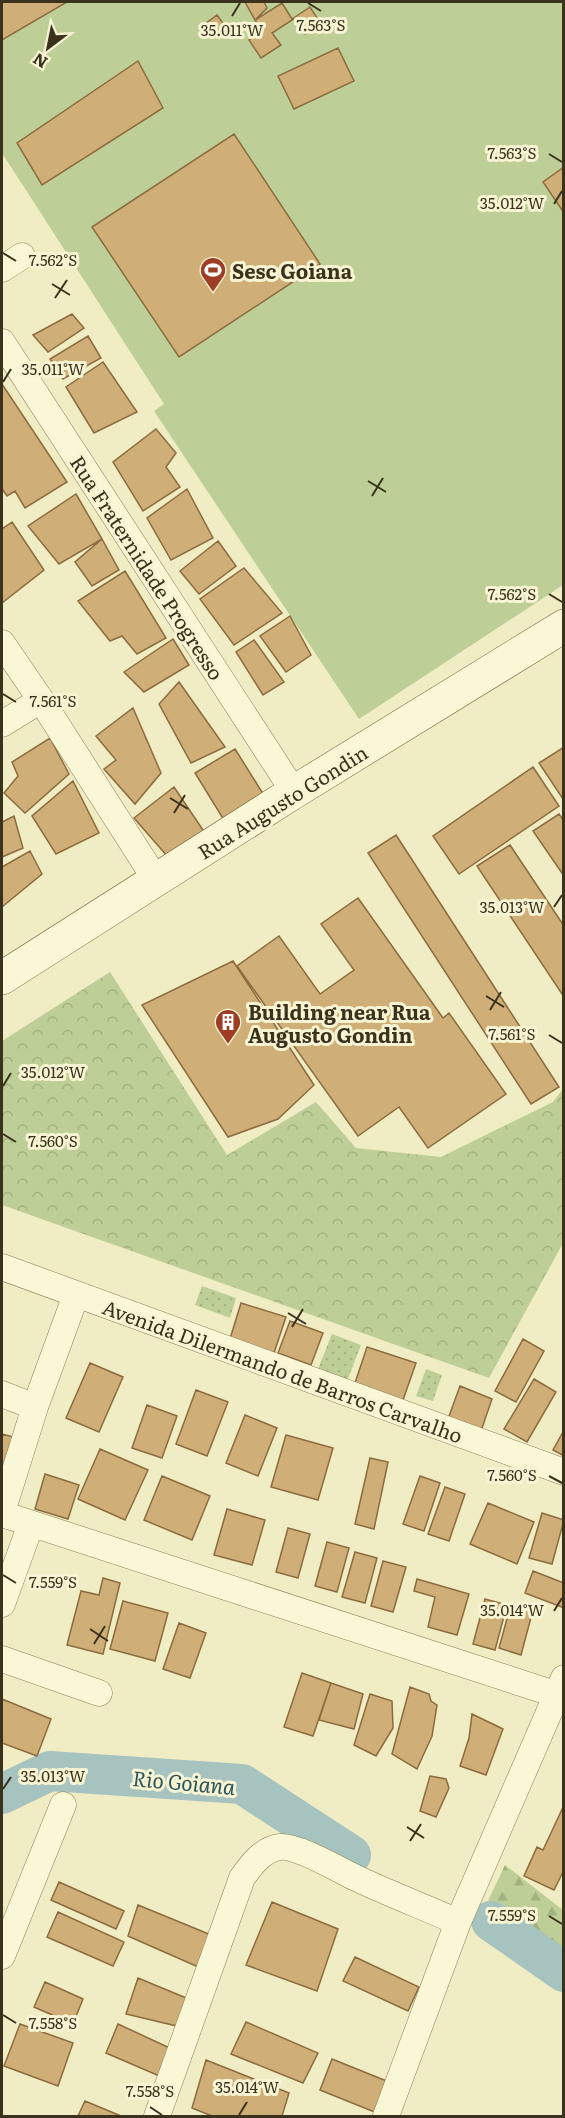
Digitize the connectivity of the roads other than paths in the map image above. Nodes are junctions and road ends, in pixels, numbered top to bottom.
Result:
1 (2, 342) edge
2 (564, 626) edge
3 (2, 643) edge
4 (41, 700) junction
5 (2, 724) edge
6 (294, 792) junction
7 (156, 880) junction
8 (5, 968) edge
9 (2, 1267) edge
10 (76, 1294) junction
11 (2, 1394) edge
12 (35, 1407) junction
13 (564, 1472) edge
14 (2, 1513) edge
15 (31, 1524) junction
16 (2, 1604) edge
17 (2, 1659) edge
18 (561, 1690) edge
19 (99, 1693) dead end
20 (63, 1805) dead end
21 (458, 1922) junction
22 (2, 1956) edge
23 (157, 2116) edge
24 (386, 2116) edge

1 - 6 street, Rua Fraternidade Progresso
2 - 6 street, Rua Augusto Gondin
3 - 4 street
4 - 5 street
4 - 7 street
6 - 7 street, Rua Augusto Gondin
7 - 8 street, Rua Augusto Gondin
9 - 10 street, Avenida Dilermando de Barros Carvalho
10 - 12 street
10 - 13 street, Avenida Dilermando de Barros Carvalho
11 - 12 street
12 - 14 street
14 - 15 street
15 - 16 street
15 - 18 street
17 - 19 street
18 - 21 street
20 - 22 street
21 - 23 street
21 - 24 street

